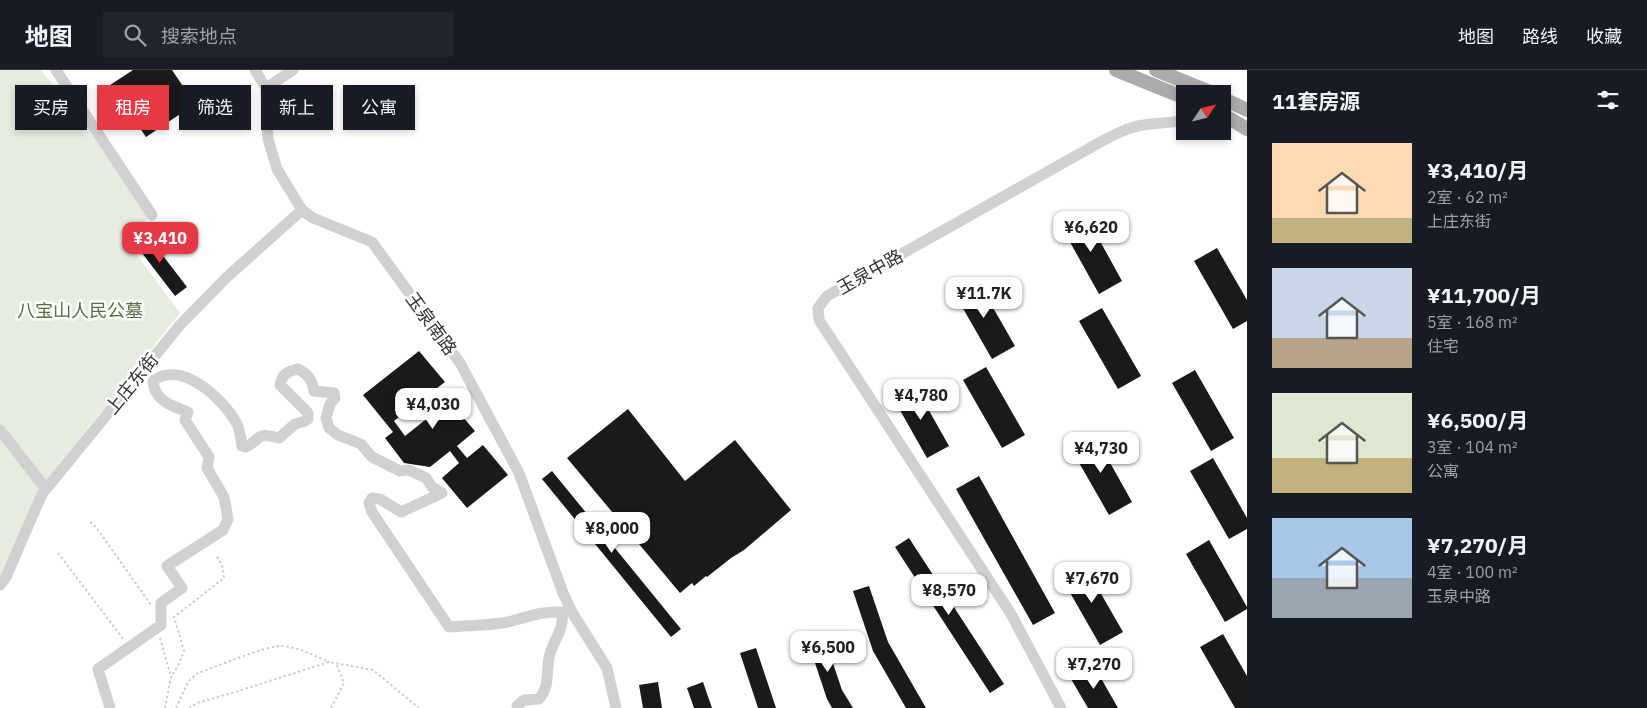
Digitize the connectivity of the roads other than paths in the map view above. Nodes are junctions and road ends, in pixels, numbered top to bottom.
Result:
1 (56, 70) edge
2 (254, 70) edge
3 (294, 70) edge
4 (1116, 70) edge
5 (1156, 70) edge
6 (264, 85) edge
7 (271, 85) edge
8 (1192, 85) edge
9 (1176, 94) edge
10 (1231, 102) edge
11 (1247, 110) edge
12 (1231, 119) edge
13 (1176, 122) edge
14 (1247, 129) edge
15 (268, 130) edge
16 (302, 210) junction
17 (152, 215) dead end
18 (0, 430) edge
19 (46, 489) junction
20 (0, 585) edge
21 (110, 708) edge
22 (518, 708) edge
23 (616, 708) edge
24 (1061, 708) edge

1 - 17 street
2 - 6 street
3 - 7 street
4 - 9 main road
5 - 8 main road
10 - 11 main road
12 - 14 main road
13 - 24 street, 玉泉中路
15 - 16 street, 玉泉南路
16 - 19 street, 上庄东街
16 - 23 street, 玉泉南路
18 - 19 street
19 - 20 street, 上庄东街
21 - 22 street

